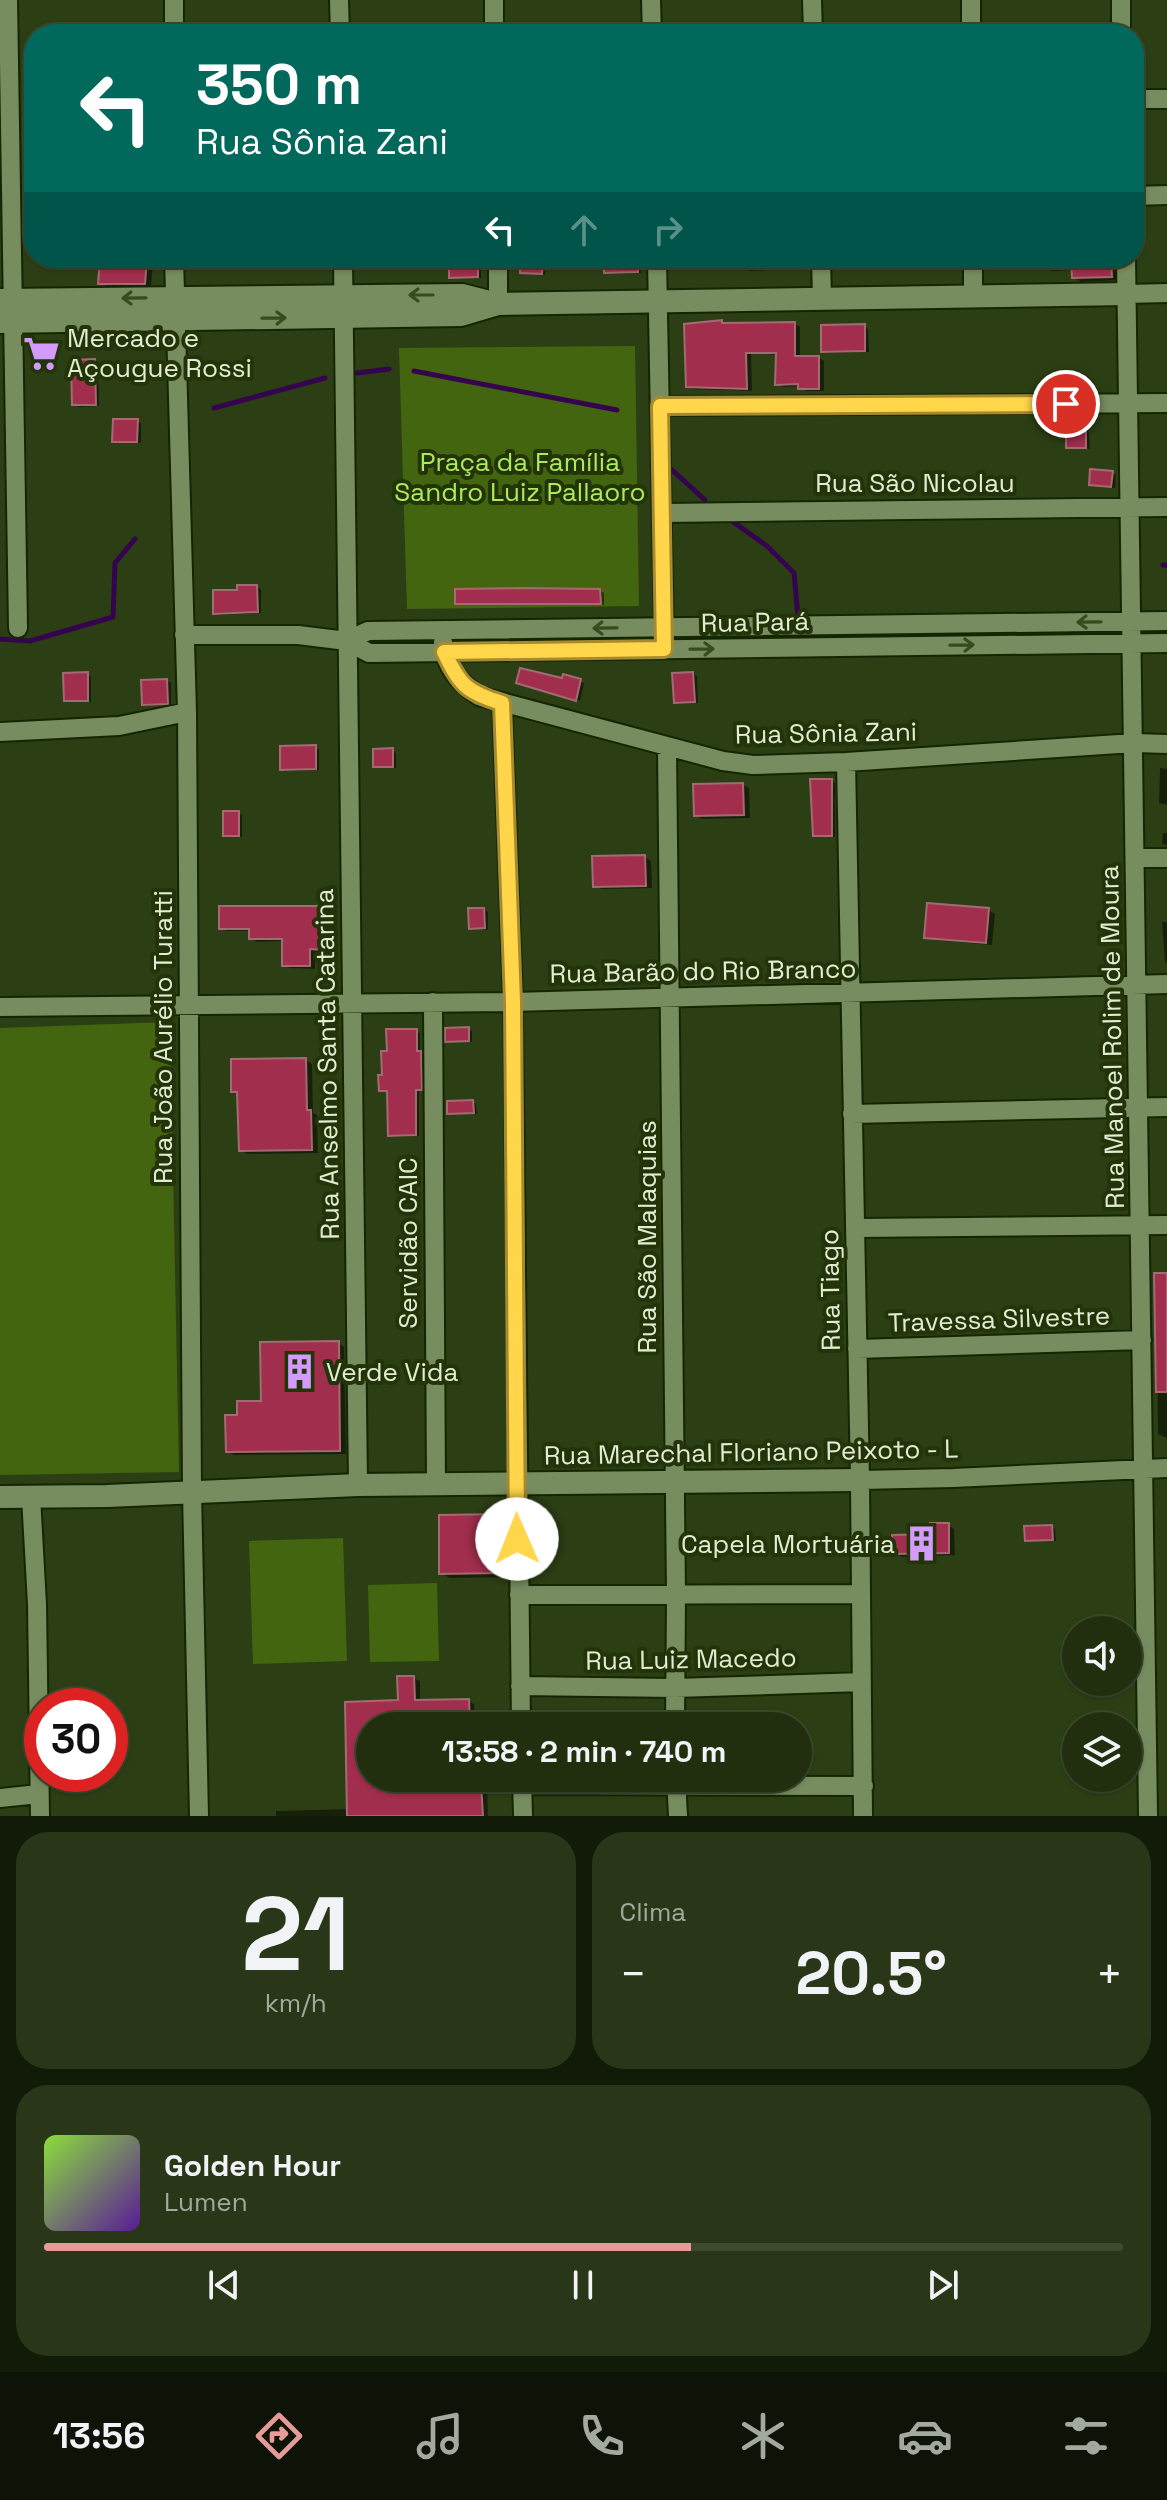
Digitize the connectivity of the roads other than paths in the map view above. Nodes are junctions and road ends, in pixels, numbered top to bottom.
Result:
1 (8, 0) edge
2 (174, 0) edge
3 (339, 0) edge
4 (494, 0) edge
5 (651, 0) edge
6 (812, 0) edge
7 (971, 0) edge
8 (1121, 0) edge
9 (174, 24) edge
10 (340, 24) edge
11 (494, 24) edge
12 (652, 24) edge
13 (813, 24) edge
14 (971, 24) edge
15 (1121, 24) edge
16 (1144, 99) edge
17 (1167, 99) edge
18 (1167, 195) edge
19 (1144, 196) edge
20 (174, 268) edge
21 (343, 268) edge
22 (498, 268) edge
23 (657, 268) edge
24 (821, 268) edge
25 (973, 268) edge
26 (1126, 268) edge
27 (1167, 293) edge
28 (1127, 294) junction
29 (973, 297) junction
30 (822, 299) junction
31 (658, 302) junction
32 (498, 304) junction
33 (343, 305) junction
34 (174, 309) junction
35 (7, 311) edge
36 (1129, 403) junction
37 (1167, 403) edge
38 (660, 406) junction
39 (1131, 507) junction
40 (1167, 507) edge
41 (663, 513) junction
42 (1133, 621) junction
43 (1167, 621) edge
44 (664, 627) junction
45 (18, 628) dead end
46 (442, 630) junction
47 (184, 635) junction
48 (347, 641) junction
49 (1133, 643) junction
50 (1167, 643) edge
51 (664, 649) junction
52 (444, 652) junction
53 (502, 703) junction
54 (187, 712) junction
55 (0, 732) edge
56 (1134, 743) junction
57 (1167, 744) edge
58 (667, 748) junction
59 (846, 762) junction
60 (1136, 858) junction
61 (1167, 858) edge
62 (1167, 984) edge
63 (1137, 985) junction
64 (850, 994) junction
65 (672, 999) junction
66 (352, 1002) junction
67 (433, 1002) junction
68 (513, 1002) junction
69 (189, 1004) junction
70 (0, 1007) edge
71 (1167, 1107) edge
72 (1139, 1108) junction
73 (852, 1114) junction
74 (1167, 1225) edge
75 (1141, 1226) junction
76 (855, 1228) junction
77 (1142, 1340) junction
78 (857, 1349) junction
79 (1167, 1468) edge
80 (1144, 1469) junction
81 (860, 1480) junction
82 (516, 1483) junction
83 (674, 1483) junction
84 (358, 1485) junction
85 (436, 1485) junction
86 (192, 1492) junction
87 (0, 1497) edge
88 (31, 1497) junction
89 (861, 1594) junction
90 (519, 1595) junction
91 (676, 1595) junction
92 (862, 1682) junction
93 (520, 1686) junction
94 (675, 1688) junction
95 (521, 1712) edge
96 (675, 1712) edge
97 (812, 1785) edge
98 (864, 1786) junction
99 (522, 1792) edge
100 (677, 1792) edge
101 (39, 1794) junction
102 (0, 1798) edge
103 (40, 1816) edge
104 (199, 1816) edge
105 (523, 1816) edge
106 (678, 1816) edge
107 (863, 1816) edge
108 (1148, 1816) edge

1 - 35 street
2 - 9 street
3 - 10 street
4 - 11 street
5 - 12 street
6 - 13 street
7 - 14 street
8 - 15 street
16 - 17 street
18 - 19 street
20 - 34 street, Rua João Aurélio Turatti
21 - 33 street
22 - 32 street
23 - 31 street
24 - 30 street
25 - 29 street
26 - 28 street, Rua Manoel Rolim de Moura
27 - 28 street
28 - 29 street
28 - 36 street, Rua Manoel Rolim de Moura
29 - 30 street
30 - 31 street
31 - 32 street
31 - 38 street
32 - 33 street
33 - 34 street
33 - 48 street, Rua Anselmo Santa Catarina
34 - 35 street
34 - 47 street, Rua João Aurélio Turatti
35 - 45 street
36 - 37 street
36 - 38 street
36 - 39 street, Rua Manoel Rolim de Moura
38 - 41 street
39 - 40 street, Rua São Nicolau
39 - 41 street, Rua São Nicolau
39 - 42 street, Rua Manoel Rolim de Moura
41 - 44 street
42 - 43 street, Rua Pará
42 -> 44 street, Rua Pará
42 - 49 street, Rua Manoel Rolim de Moura
44 -> 46 street, Rua Pará
44 - 51 street
46 - 48 street, Rua Pará
46 - 52 street, Rua Sônia Zani
47 - 48 street, Rua Pará
47 - 54 street, Rua João Aurélio Turatti
48 - 52 street, Rua Pará
48 - 66 street, Rua Anselmo Santa Catarina
49 - 50 street, Rua Pará
51 -> 49 street, Rua Pará
49 - 56 street, Rua Manoel Rolim de Moura
51 - 52 street, Rua Pará
52 - 53 street, Rua Sônia Zani
53 - 58 street, Rua Sônia Zani
53 - 68 street
54 - 55 street
54 - 69 street, Rua João Aurélio Turatti
56 - 57 street, Rua Sônia Zani
56 - 59 street, Rua Sônia Zani
56 - 60 street, Rua Manoel Rolim de Moura
58 - 59 street, Rua Sônia Zani
58 - 65 street, Rua São Malaquias
59 - 64 street, Rua Tiago
60 - 61 street
60 - 63 street, Rua Manoel Rolim de Moura
62 - 63 street, Rua Barão do Rio Branco
63 - 64 street, Rua Barão do Rio Branco
63 - 72 street, Rua Manoel Rolim de Moura
64 - 65 street, Rua Barão do Rio Branco
64 - 73 street, Rua Tiago
65 - 68 street, Rua Barão do Rio Branco
65 - 83 street, Rua São Malaquias
66 - 67 street, Rua Barão do Rio Branco
66 - 69 street, Rua Barão do Rio Branco
66 - 84 street, Rua Anselmo Santa Catarina
67 - 68 street, Rua Barão do Rio Branco
67 - 85 street, Servidão CAIC
68 - 82 street
69 - 70 street, Rua Barão do Rio Branco
69 - 86 street, Rua João Aurélio Turatti
71 - 72 street
72 - 73 street
72 - 75 street, Rua Manoel Rolim de Moura
73 - 76 street, Rua Tiago
74 - 75 street
75 - 76 street
75 - 77 street, Rua Manoel Rolim de Moura
76 - 78 street, Rua Tiago
77 - 78 street, Travessa Silvestre
77 - 80 street, Rua Manoel Rolim de Moura
78 - 81 street, Rua Tiago
79 - 80 street, Rua Marechal Floriano Peixoto - L
80 - 81 street, Rua Marechal Floriano Peixoto - L
80 - 108 street, Rua Manoel Rolim de Moura
81 - 83 street, Rua Marechal Floriano Peixoto - L
81 - 89 street, Rua Tiago
82 - 83 street, Rua Marechal Floriano Peixoto - L
82 - 85 street, Rua Marechal Floriano Peixoto - L
82 - 90 street
83 - 91 street, Rua São Malaquias
84 - 85 street, Rua Marechal Floriano Peixoto - L
84 - 86 street, Rua Marechal Floriano Peixoto - L
86 - 88 street, Rua Marechal Floriano Peixoto - L
86 - 104 street, Rua João Aurélio Turatti
87 - 88 street, Rua Marechal Floriano Peixoto - L
88 - 101 street
89 - 91 street
89 - 92 street, Rua Tiago
90 - 91 street
90 - 93 street
91 - 94 street, Rua São Malaquias
92 - 94 street, Rua Luiz Macedo
92 - 98 street, Rua Tiago
93 - 94 street, Rua Luiz Macedo
93 - 95 street
94 - 96 street, Rua São Malaquias
97 - 98 street
98 - 107 street, Rua Tiago
99 - 105 street
100 - 106 street
101 - 102 street
101 - 103 street

